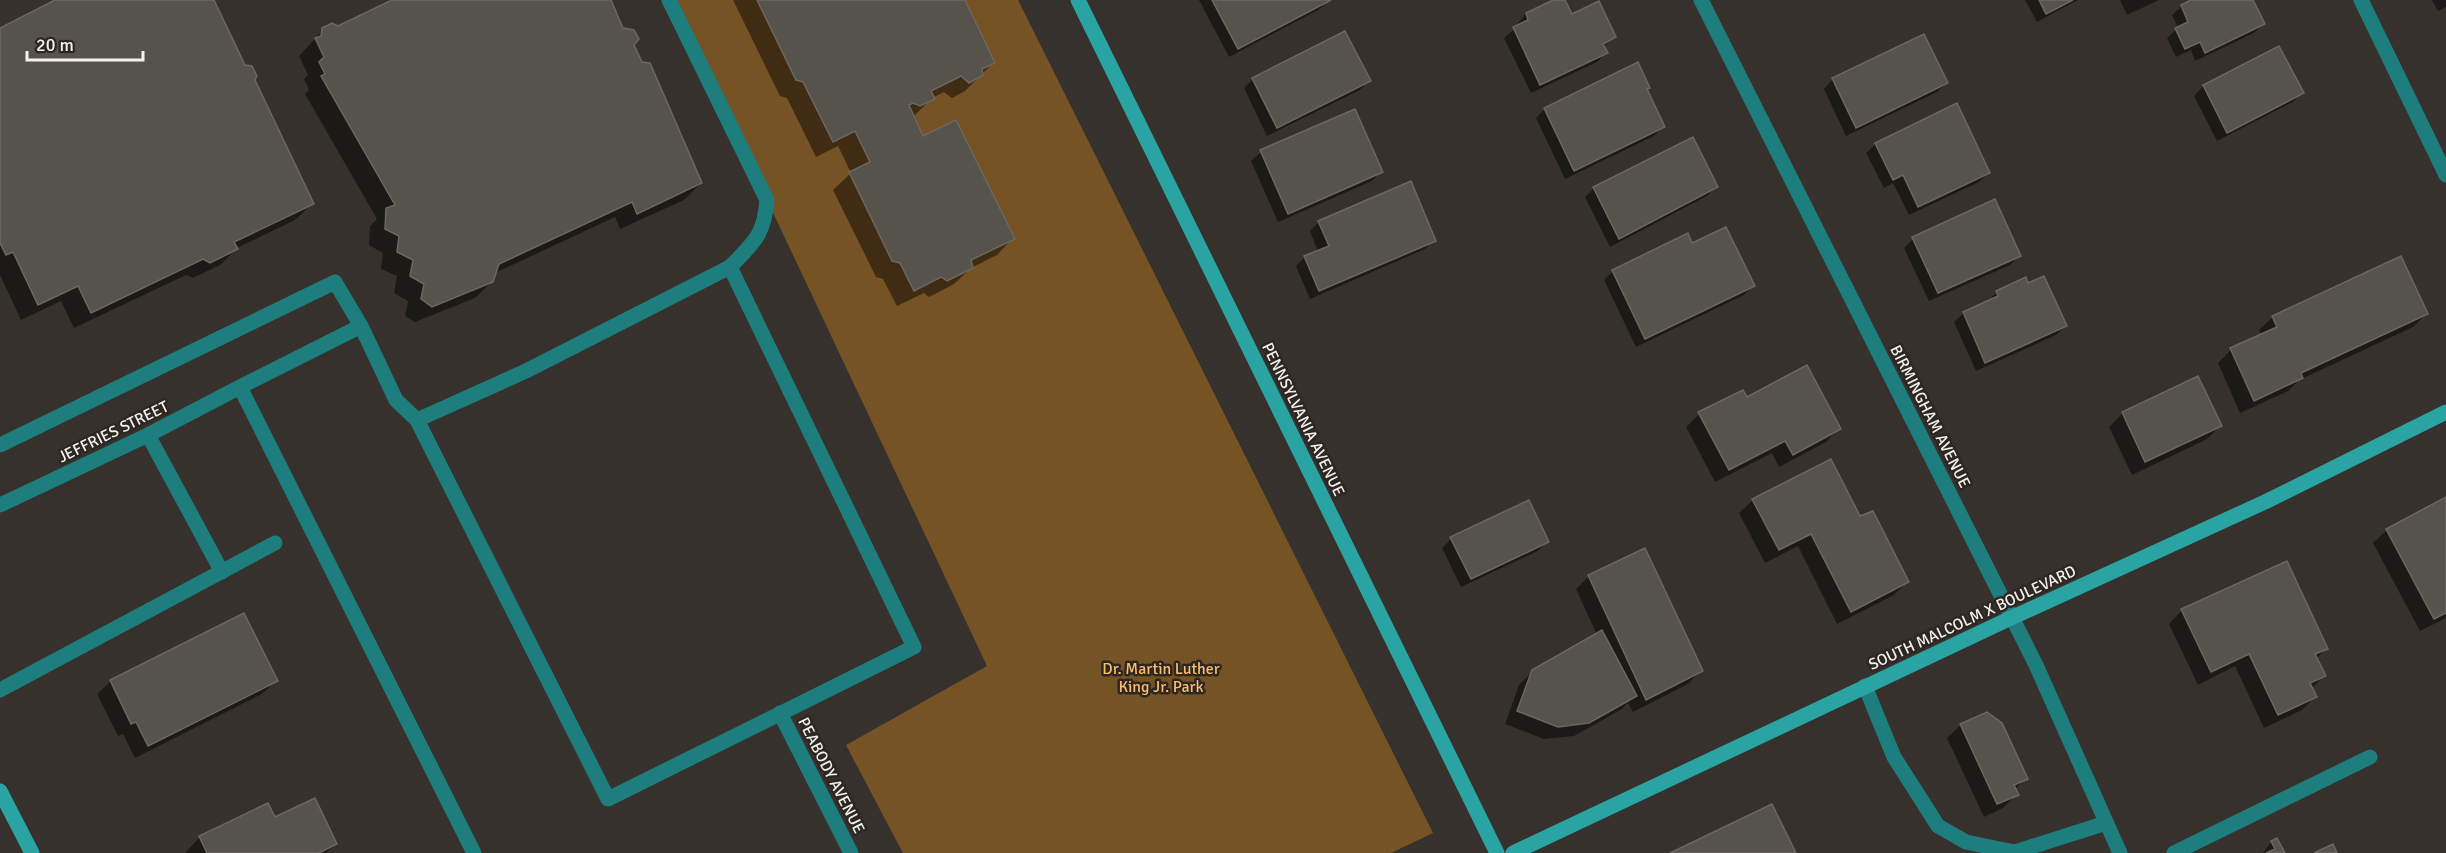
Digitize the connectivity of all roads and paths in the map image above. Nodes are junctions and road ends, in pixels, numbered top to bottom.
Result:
1 (669, 0) edge
2 (1078, 0) edge
3 (1701, 0) edge
4 (2361, 0) edge
5 (2446, 175) edge
6 (730, 267) junction
7 (361, 326) junction
8 (240, 387) junction
9 (2446, 412) edge
10 (417, 420) junction
11 (148, 435) junction
12 (0, 445) edge
13 (0, 505) edge
14 (275, 543) dead end
15 (222, 572) junction
16 (2011, 618) junction
17 (1865, 686) junction
18 (0, 690) edge
19 (780, 713) junction
20 (2370, 757) dead end
21 (0, 791) edge
22 (2106, 823) junction
23 (32, 853) edge
24 (474, 853) edge
25 (851, 853) edge
26 (1497, 853) edge
27 (1513, 853) edge
28 (2120, 853) edge
29 (2174, 853) edge

1 - 6 street
2 - 26 street, PENNSYLVANIA AVENUE
3 - 16 street, BIRMINGHAM AVENUE
4 - 5 street
6 - 10 street
6 - 19 street
7 - 8 street, JEFFRIES STREET
7 - 10 street
7 - 12 street
8 - 11 street, JEFFRIES STREET
8 - 24 street
9 - 16 street, SOUTH MALCOLM X BOULEVARD
10 - 19 street
11 - 13 street, JEFFRIES STREET
11 - 15 street
14 - 15 street
15 - 18 street
16 - 17 street, SOUTH MALCOLM X BOULEVARD
16 - 22 street, BIRMINGHAM AVENUE
17 - 22 street
17 - 27 street, SOUTH MALCOLM X BOULEVARD
19 - 25 street, PEABODY AVENUE
20 - 29 street
21 - 23 street
22 - 28 street, BIRMINGHAM AVENUE

